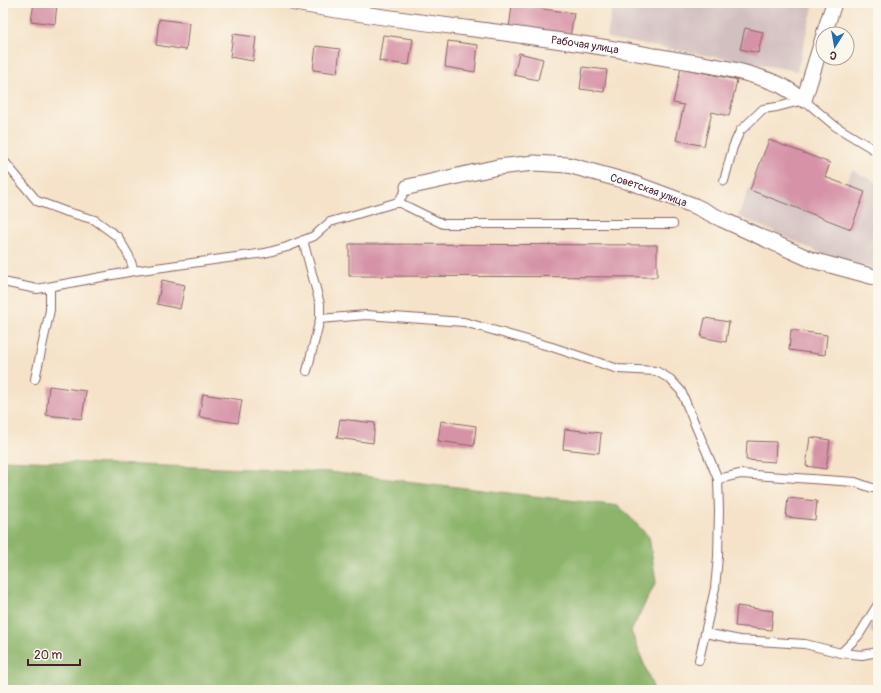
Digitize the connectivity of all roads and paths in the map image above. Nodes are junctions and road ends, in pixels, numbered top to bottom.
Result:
1 (295, 3) edge
2 (834, 3) edge
3 (327, 6) edge
4 (827, 26) edge
5 (815, 64) edge
6 (804, 100) junction
7 (877, 150) edge
8 (3, 160) edge
9 (724, 181) dead end
10 (408, 187) joint
11 (398, 202) junction
12 (673, 224) dead end
13 (302, 240) junction
14 (134, 271) junction
15 (878, 278) edge
16 (3, 282) edge
17 (50, 288) junction
18 (320, 320) junction
19 (307, 371) dead end
20 (35, 379) dead end
21 (718, 479) junction
22 (872, 488) dead end
23 (878, 604) edge
24 (705, 633) junction
25 (878, 652) edge
26 (841, 653) junction
27 (699, 660) dead end

1 - 3 street, Рабочая улица
2 - 4 street
3 - 6 street, Рабочая улица
5 - 6 street
6 - 7 lane
6 - 9 lane
8 - 14 lane
10 - 11 lane
10 - 15 street, Советская улица
11 - 12 lane
11 - 13 lane
13 - 14 lane
13 - 18 lane
14 - 17 lane
16 - 17 lane
17 - 20 lane
18 - 19 lane
18 - 21 lane
21 - 22 lane
21 - 24 lane
23 - 26 lane
24 - 26 lane
24 - 27 lane
25 - 26 lane

